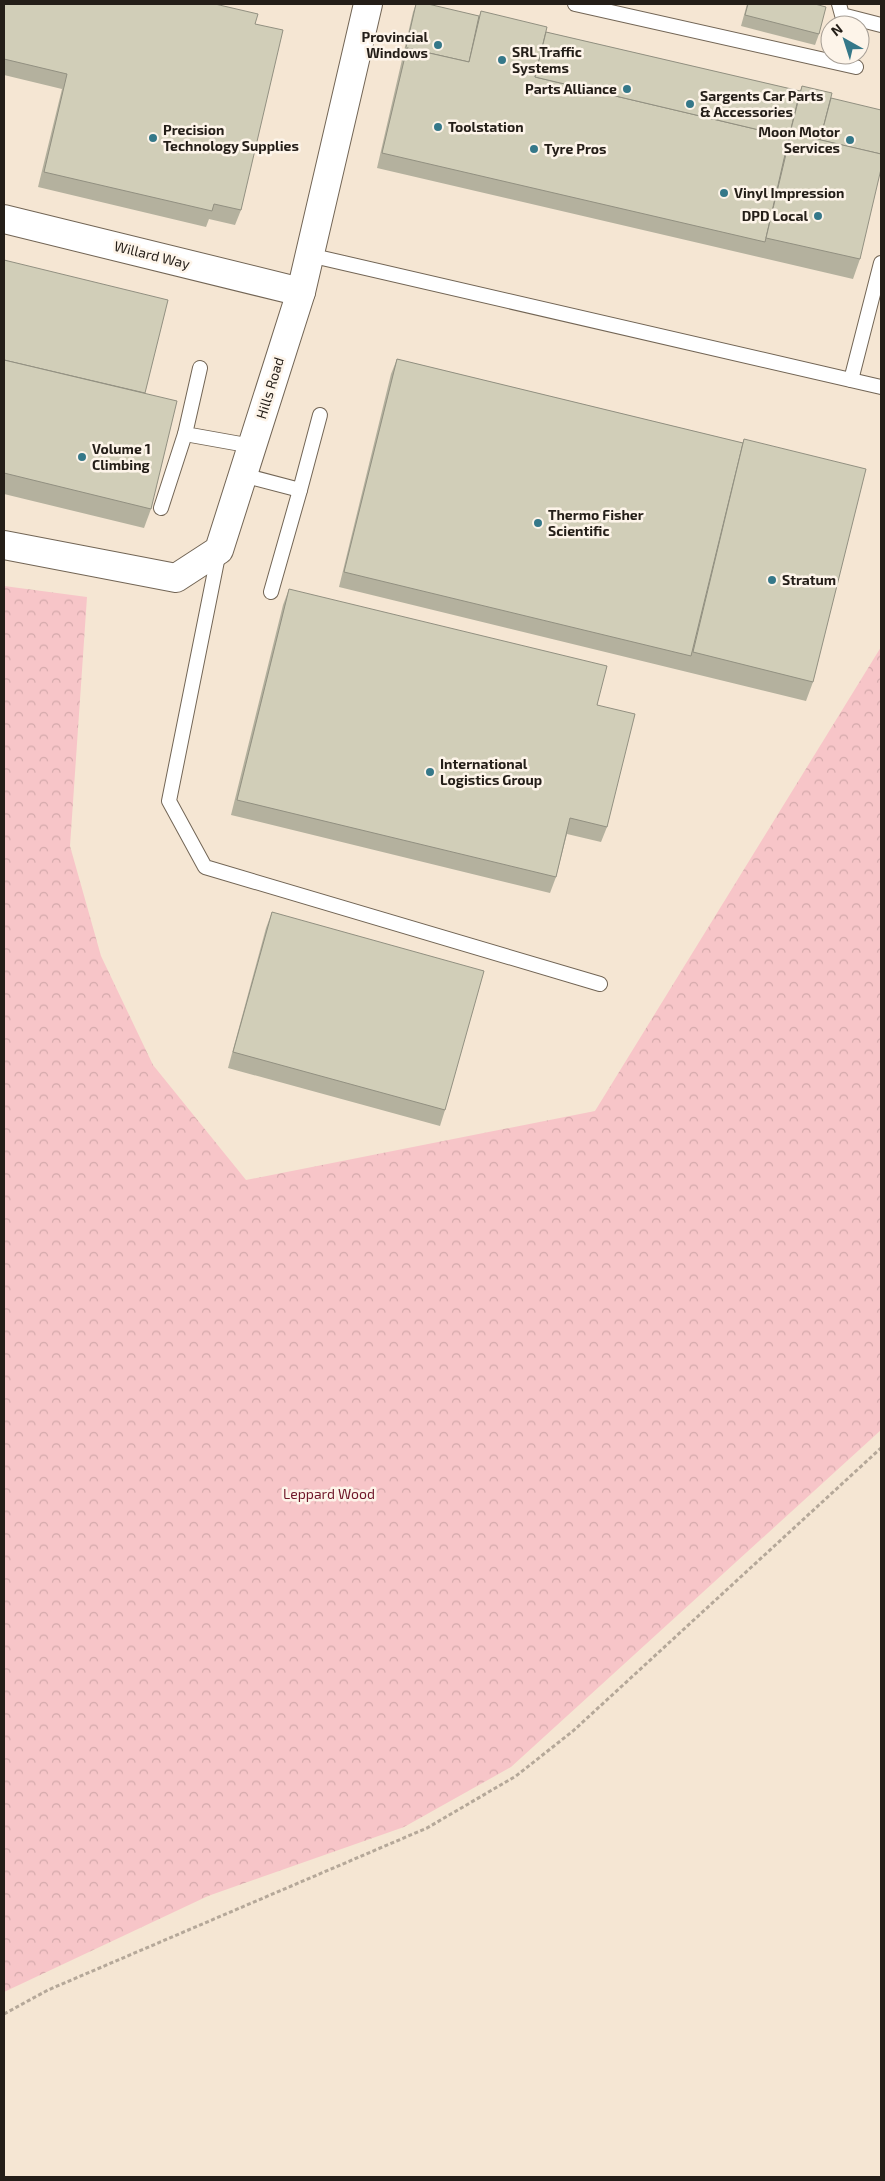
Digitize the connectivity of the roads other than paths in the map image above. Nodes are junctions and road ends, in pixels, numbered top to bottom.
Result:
1 (368, 4) edge
2 (575, 4) edge
3 (839, 4) edge
4 (881, 25) edge
5 (856, 67) dead end
6 (4, 219) edge
7 (309, 256) junction
8 (881, 263) edge
9 (301, 292) junction
10 (200, 368) dead end
11 (851, 380) junction
12 (881, 387) edge
13 (320, 414) dead end
14 (185, 434) junction
15 (252, 446) junction
16 (243, 475) junction
17 (300, 490) junction
18 (161, 508) dead end
19 (4, 545) edge
20 (219, 550) junction
21 (271, 592) dead end
22 (600, 984) dead end

1 - 7 street, Hills Road
2 - 5 lane
3 - 4 lane
6 - 9 street, Willard Way
7 - 9 street, Hills Road
7 - 11 lane
8 - 11 lane
9 - 15 street, Hills Road
10 - 14 lane
11 - 12 lane
13 - 17 lane
14 - 15 lane
14 - 18 lane
15 - 16 street, Hills Road
16 - 17 lane
16 - 20 street, Hills Road
17 - 21 lane
19 - 20 street
20 - 22 lane

